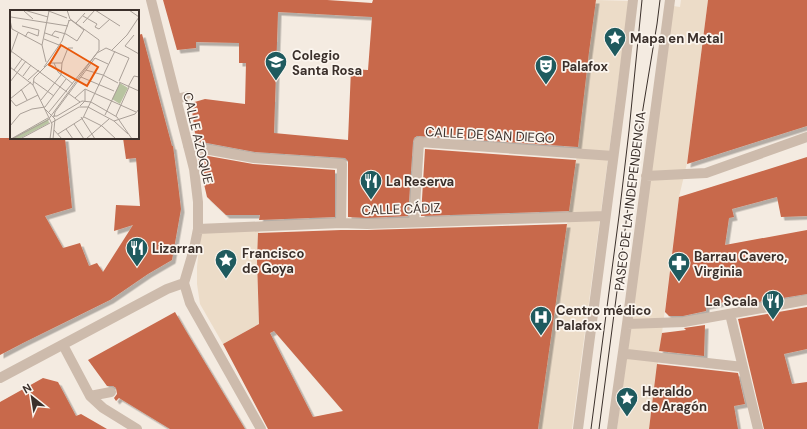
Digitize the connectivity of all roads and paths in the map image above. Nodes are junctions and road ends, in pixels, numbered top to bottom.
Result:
1 (151, 0) edge
2 (633, 0) edge
3 (670, 0) edge
4 (189, 96) dead end
5 (176, 99) junction
6 (807, 137) edge
7 (188, 146) junction
8 (613, 156) junction
9 (646, 176) junction
10 (605, 216) junction
11 (414, 222) junction
12 (340, 223) junction
13 (198, 229) junction
14 (184, 283) junction
15 (807, 300) edge
16 (730, 314) junction
17 (627, 324) junction
18 (63, 345) junction
19 (627, 354) dead end
20 (743, 367) junction
21 (0, 378) edge
22 (111, 392) dead end
23 (90, 396) junction
24 (137, 429) edge
25 (261, 429) edge
26 (578, 429) edge
27 (612, 429) edge
28 (758, 429) edge

1 - 5 street, CALLE AZOQUE
2 - 8 street, PASEO DE LA INDEPENDENCIA
3 - 9 street, PASEO DE LA INDEPENDENCIA
4 - 5 street
5 - 7 street, CALLE AZOQUE
6 - 9 street
7 - 12 street
7 - 13 street, CALLE AZOQUE
8 - 10 street, PASEO DE LA INDEPENDENCIA
8 - 11 street, CALLE DE SAN DIEGO
9 - 17 street, PASEO DE LA INDEPENDENCIA
10 - 11 street, CALLE CÁDIZ
10 - 26 street, PASEO DE LA INDEPENDENCIA
11 - 12 street, CALLE CÁDIZ
12 - 13 street, CALLE CÁDIZ
13 - 14 street, CALLE AZOQUE
14 - 18 street
14 - 25 street
15 - 16 street
16 - 17 street
16 - 20 street
17 - 27 street, PASEO DE LA INDEPENDENCIA
18 - 21 street
18 - 23 street
19 - 20 street
20 - 28 street
22 - 23 street
23 - 24 street

